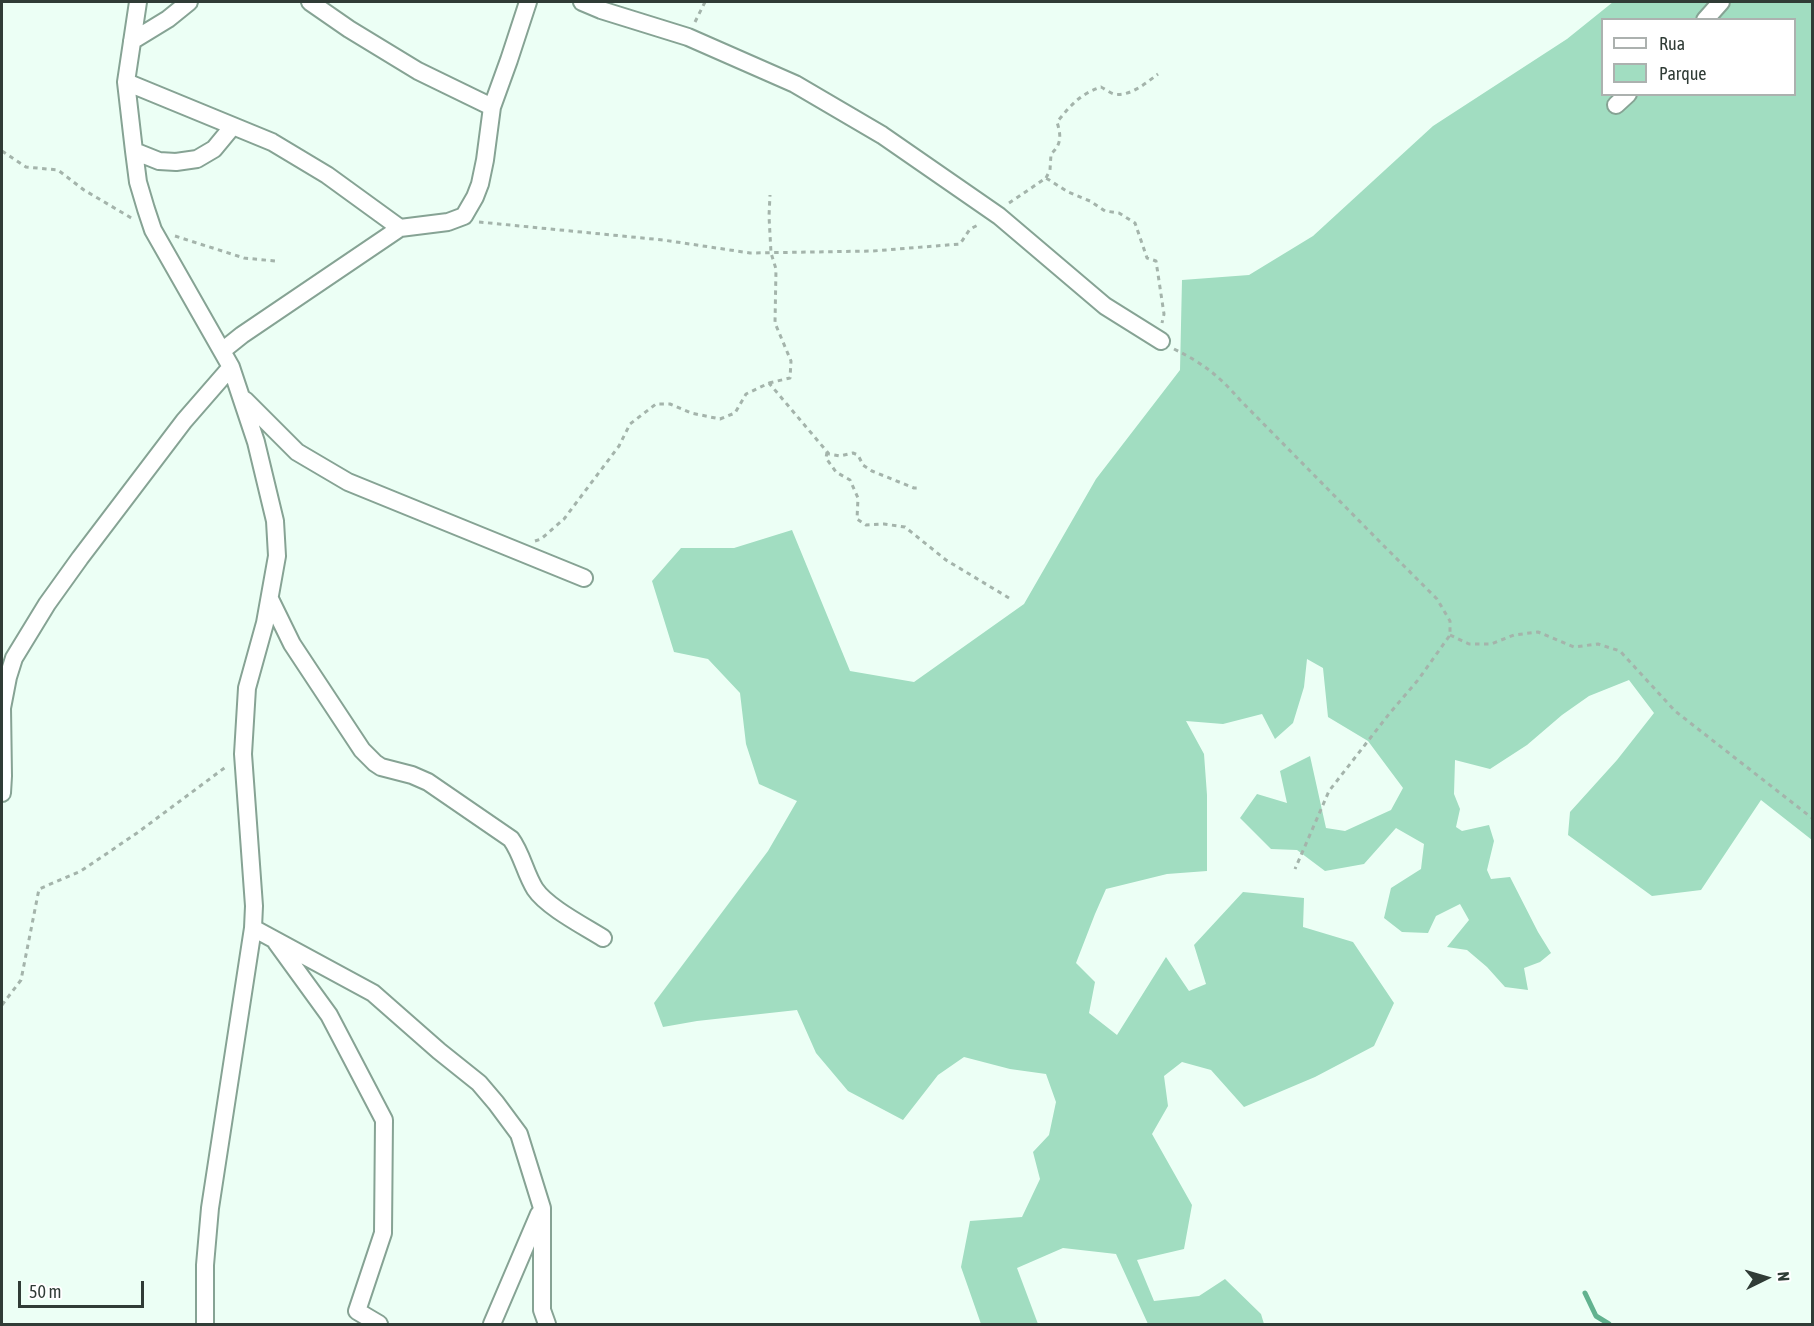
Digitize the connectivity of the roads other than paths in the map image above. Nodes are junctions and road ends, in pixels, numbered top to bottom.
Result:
1 (138, 2) edge
2 (189, 2) edge
3 (310, 2) edge
4 (528, 2) edge
5 (582, 2) edge
6 (1721, 2) edge
7 (1707, 18) edge
8 (132, 40) junction
9 (126, 82) junction
10 (492, 106) junction
11 (233, 126) junction
12 (134, 151) junction
13 (400, 228) junction
14 (1161, 341) road end
15 (222, 351) junction
16 (231, 367) junction
17 (243, 398) junction
18 (584, 578) dead end
19 (270, 599) junction
20 (2, 793) edge
21 (253, 928) junction
22 (603, 938) dead end
23 (273, 939) junction
24 (542, 1208) junction
25 (205, 1324) edge
26 (379, 1324) edge
27 (492, 1324) edge
28 (546, 1324) edge

1 - 8 street
2 - 8 street
3 - 10 street
4 - 10 street
5 - 14 street
6 - 7 street
8 - 9 street
9 - 11 street
9 - 12 street
10 - 13 street
11 - 12 street
11 - 13 street
12 - 15 street
13 - 15 street
15 - 16 street
16 - 17 street
16 - 20 street
17 - 18 street
17 - 19 street
19 - 21 street
19 - 22 street
21 - 23 street
21 - 25 street
23 - 24 street
23 - 26 street
24 - 27 street
24 - 28 street

